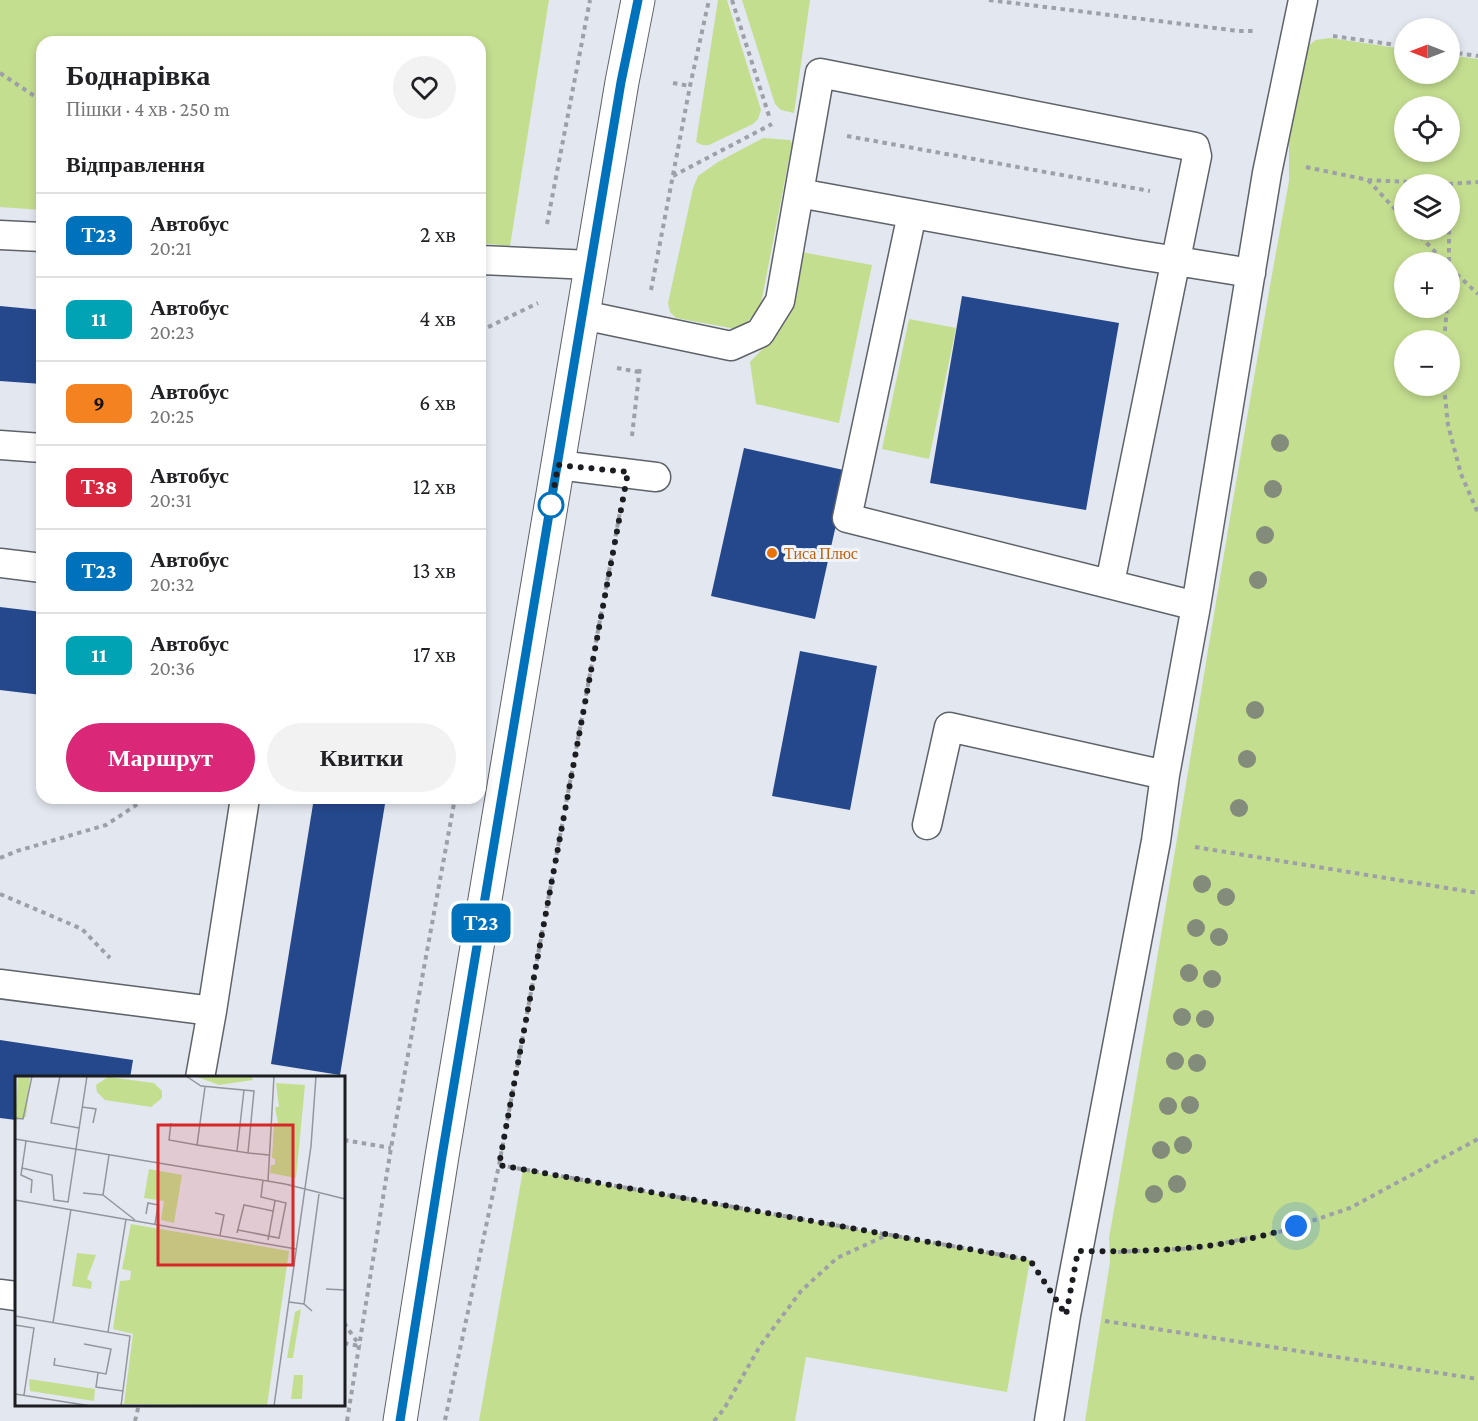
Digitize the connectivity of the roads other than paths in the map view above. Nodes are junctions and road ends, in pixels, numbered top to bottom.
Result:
1 (638, 0) edge
2 (1303, 0) edge
3 (799, 193) junction
4 (912, 213) junction
5 (0, 235) edge
6 (36, 237) edge
7 (486, 260) edge
8 (1174, 261) junction
9 (591, 265) junction
10 (1251, 273) junction
11 (583, 315) junction
12 (0, 445) edge
13 (36, 448) edge
14 (558, 465) junction
15 (656, 477) dead end
16 (0, 563) edge
17 (36, 567) edge
18 (1110, 584) junction
19 (1196, 606) junction
20 (1165, 775) junction
21 (243, 804) edge
22 (927, 825) dead end
23 (0, 984) edge
24 (212, 1011) junction
25 (200, 1076) edge
26 (0, 1294) edge
27 (15, 1296) edge
28 (400, 1421) edge
29 (1049, 1421) edge

1 - 9 street
2 - 10 lane
3 - 4 lane
3 - 8 lane
3 - 11 lane
4 - 8 lane
4 - 18 lane
5 - 6 lane
7 - 9 lane
8 - 10 lane
8 - 18 lane
9 - 11 street
10 - 19 lane
11 - 14 street
12 - 13 lane
14 - 15 lane
14 - 28 street
16 - 17 lane
18 - 19 lane
19 - 20 lane
20 - 22 lane
20 - 29 lane
21 - 24 lane
23 - 24 lane
24 - 25 lane
26 - 27 lane

